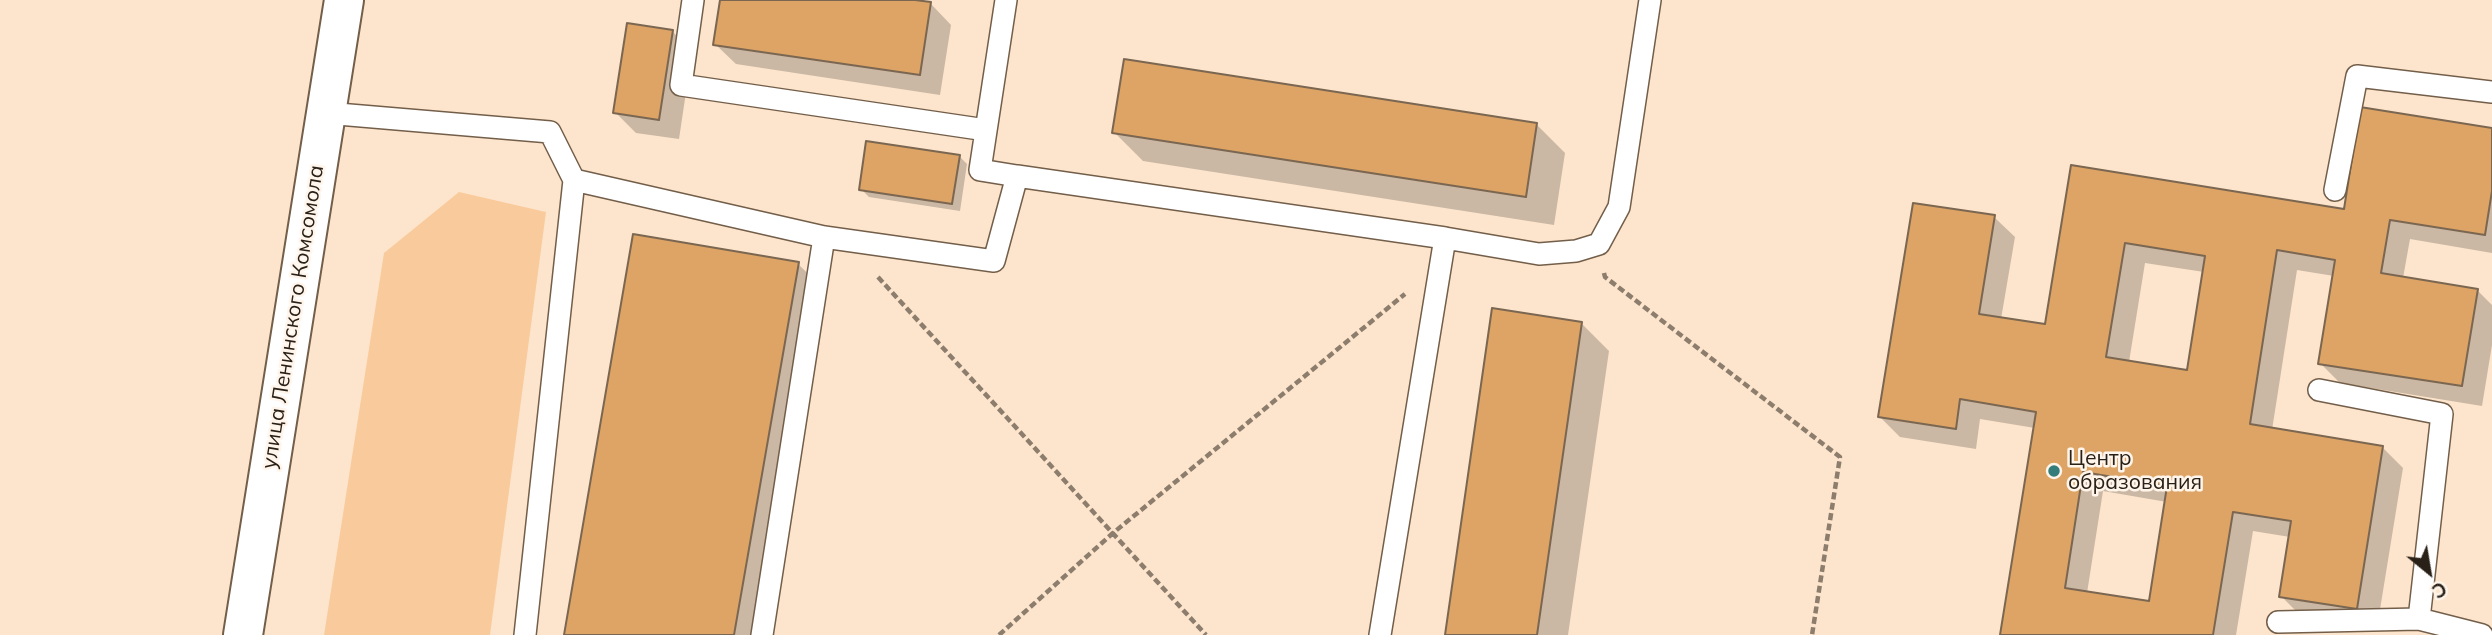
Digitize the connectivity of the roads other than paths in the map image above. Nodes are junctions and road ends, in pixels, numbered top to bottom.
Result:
1 (344, 0) edge
2 (693, 0) edge
3 (1006, 0) edge
4 (1650, 0) edge
5 (2492, 92) edge
6 (326, 113) junction
7 (986, 130) junction
8 (1017, 176) junction
9 (574, 180) junction
10 (2334, 190) dead end
11 (833, 238) junction
12 (1445, 238) junction
13 (2319, 390) dead end
14 (2419, 619) junction
15 (2278, 622) dead end
16 (243, 635) edge
17 (525, 635) edge
18 (762, 635) edge
19 (1380, 635) edge
20 (2482, 635) edge

1 - 6 main road, улица Ленинского Комсомола
2 - 7 lane
3 - 7 lane
4 - 12 lane
5 - 10 lane
6 - 9 lane
6 - 16 main road, улица Ленинского Комсомола
7 - 8 lane
8 - 11 lane
8 - 12 lane
9 - 11 lane
9 - 17 lane
11 - 18 lane
12 - 19 lane
13 - 14 lane
14 - 15 lane
14 - 20 lane

